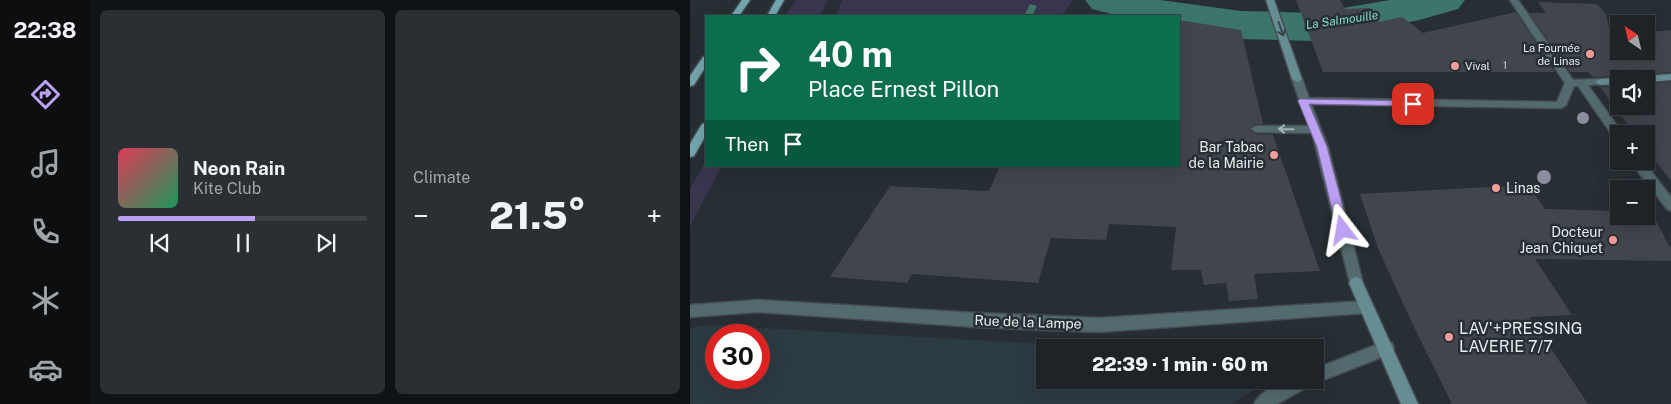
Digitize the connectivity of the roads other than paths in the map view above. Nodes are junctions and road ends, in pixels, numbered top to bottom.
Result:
1 (746, 0) edge
2 (780, 0) edge
3 (1514, 0) edge
4 (1272, 4) edge
5 (736, 15) edge
6 (772, 15) edge
7 (705, 60) edge
8 (1671, 77) edge
9 (1655, 78) edge
10 (1610, 81) edge
11 (690, 83) edge
12 (1575, 83) junction
13 (1303, 101) junction
14 (1610, 125) edge
15 (705, 128) edge
16 (1256, 129) dead end
17 (1315, 130) junction
18 (690, 153) edge
19 (1643, 170) edge
20 (1671, 206) edge
21 (1366, 307) junction
22 (690, 311) edge
23 (1386, 348) junction
24 (1324, 373) edge
25 (1286, 389) edge
26 (1262, 404) edge
27 (1410, 404) edge

1 - 5 main road
2 - 6 main road
3 - 12 street
4 -> 13 street
7 - 11 main road
8 - 9 street
10 - 12 street
12 - 13 street
12 - 14 street
13 - 17 street
15 - 18 main road
17 -> 16 street
17 - 21 street
19 - 20 street
21 - 22 street, Rue de la Lampe
21 - 23 street
23 - 24 street
23 - 27 street
25 - 26 street

